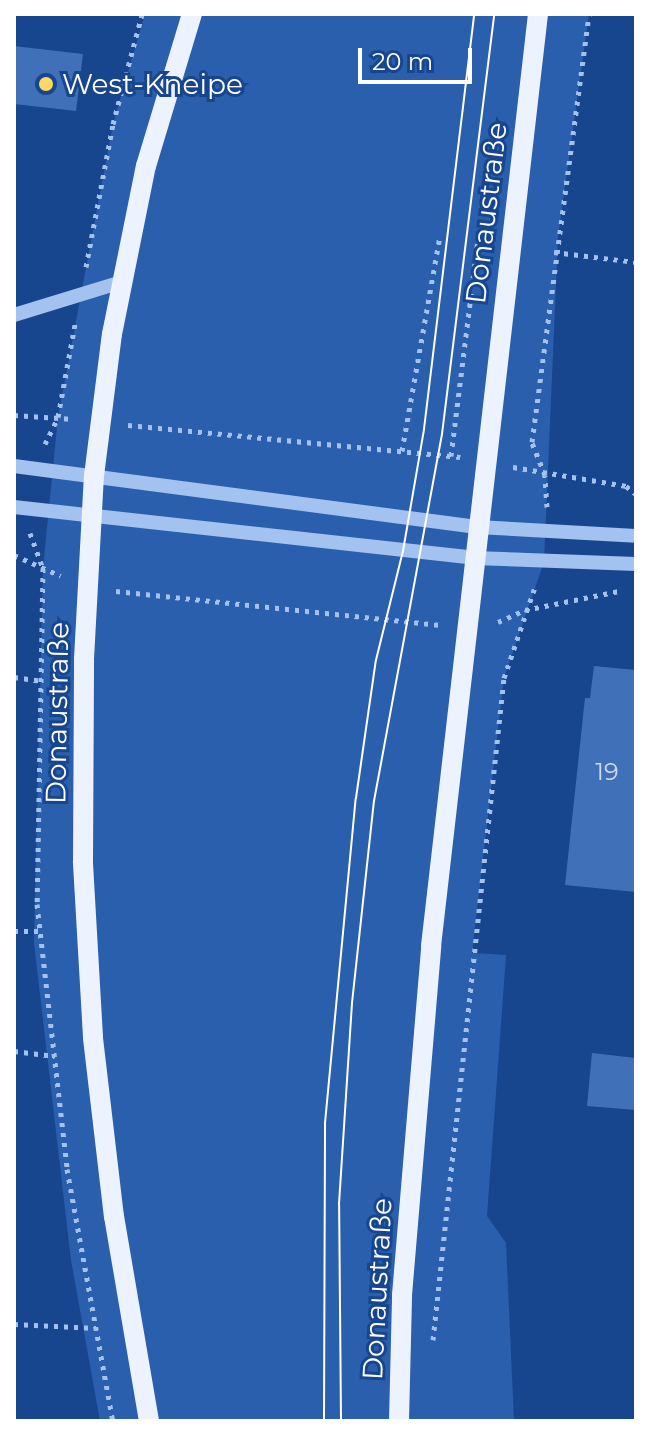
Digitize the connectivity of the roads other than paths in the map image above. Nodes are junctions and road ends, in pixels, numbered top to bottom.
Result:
1 (192, 14) edge
2 (538, 14) edge
3 (121, 282) junction
4 (14, 315) edge
5 (14, 466) edge
6 (94, 476) junction
7 (14, 507) edge
8 (91, 518) junction
9 (477, 527) junction
10 (636, 536) edge
11 (474, 558) junction
12 (636, 564) edge
13 (149, 1421) edge
14 (399, 1421) edge

1 - 3 main road, Donaustraße
2 - 9 main road, Donaustraße
3 - 4 street
3 - 6 main road, Donaustraße
5 - 6 street
6 - 8 main road, Donaustraße
6 - 9 street
7 - 8 street
8 - 11 street
8 - 13 main road, Donaustraße
9 - 10 street
9 - 11 main road, Donaustraße
11 - 12 street
11 - 14 main road, Donaustraße

